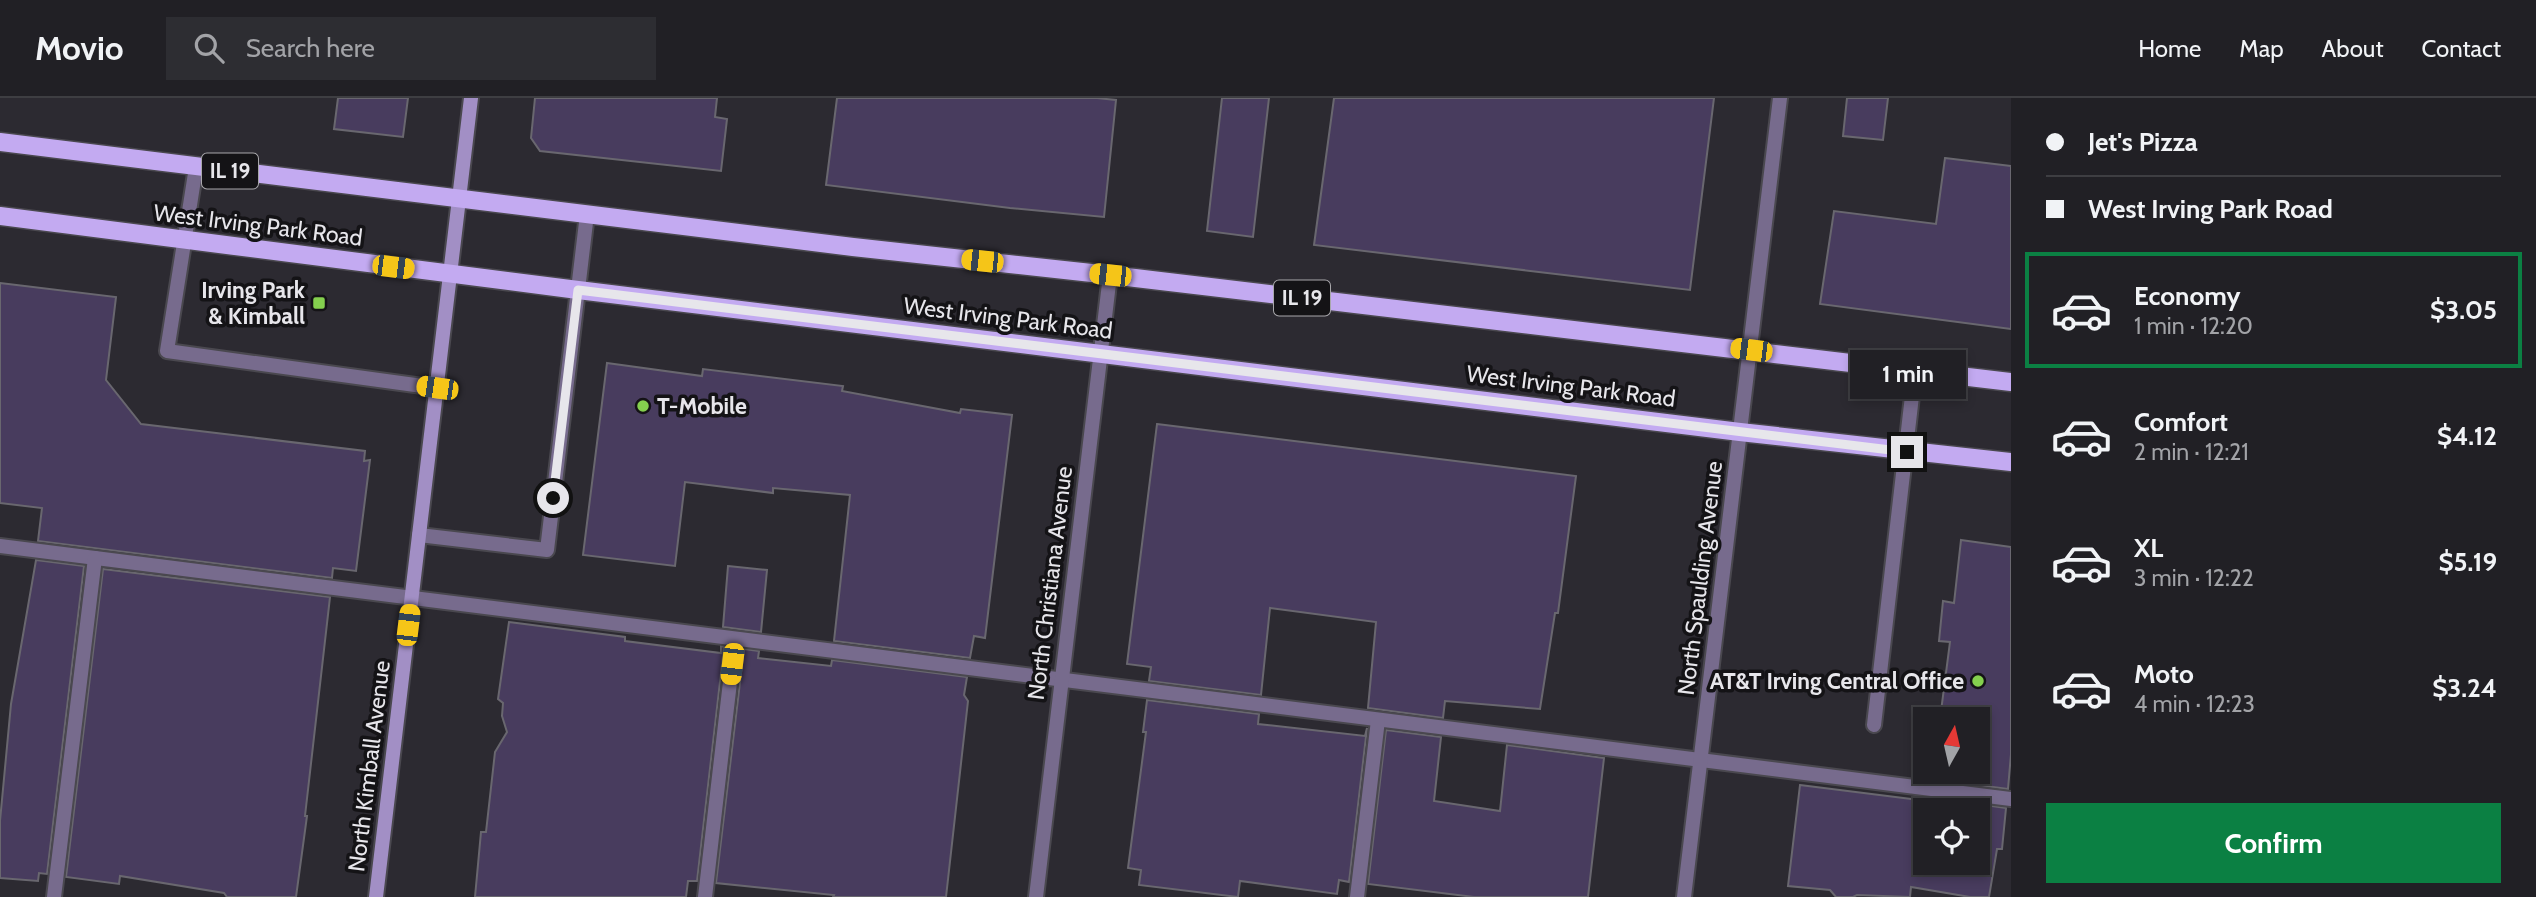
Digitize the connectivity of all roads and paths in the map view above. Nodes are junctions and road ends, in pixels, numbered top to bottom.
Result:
1 (471, 98) edge
2 (1780, 98) edge
3 (0, 142) edge
4 (196, 167) junction
5 (460, 199) junction
6 (587, 214) junction
7 (0, 216) edge
8 (184, 240) junction
9 (451, 274) junction
10 (1110, 275) junction
11 (578, 290) junction
12 (1751, 350) junction
13 (1101, 354) junction
14 (1915, 370) junction
15 (2011, 382) edge
16 (437, 388) junction
17 (1740, 432) junction
18 (1907, 452) junction
19 (2011, 462) edge
20 (419, 534) junction
21 (0, 546) edge
22 (95, 558) junction
23 (412, 597) junction
24 (736, 639) junction
25 (1062, 680) junction
26 (1378, 720) junction
27 (1874, 725) dead end
28 (1701, 760) junction
29 (2011, 799) edge
30 (54, 897) edge
31 (376, 897) edge
32 (705, 897) edge
33 (1036, 897) edge
34 (1357, 897) edge
35 (1684, 897) edge

1 - 5 street, North Kimball Avenue
2 - 12 street, North Spaulding Avenue
3 - 4 main road, IL 19
4 - 5 main road, IL 19
4 - 8 street
5 - 6 main road, IL 19
5 - 9 street, North Kimball Avenue
6 - 10 main road, IL 19
6 - 11 street
7 - 8 main road, West Irving Park Road
8 - 9 main road, West Irving Park Road
8 - 16 street
9 - 11 main road, West Irving Park Road
9 - 16 street, North Kimball Avenue
10 - 12 main road, IL 19
10 - 13 street, North Christiana Avenue
11 - 13 main road, West Irving Park Road
11 - 20 street
12 - 14 main road, IL 19
12 - 17 street, North Spaulding Avenue
13 - 17 main road, West Irving Park Road
13 - 25 street, North Christiana Avenue
14 - 15 main road, IL 19
14 - 18 street
16 - 20 street, North Kimball Avenue
17 - 18 main road, West Irving Park Road
17 - 28 street, North Spaulding Avenue
18 - 19 main road, West Irving Park Road
18 - 27 street
20 - 23 street, North Kimball Avenue
21 - 22 street
22 - 23 street
22 - 30 street
23 - 24 street
23 - 31 street, North Kimball Avenue
24 - 25 street
24 - 32 street
25 - 26 street
25 - 33 street, North Christiana Avenue
26 - 28 street
26 - 34 street
28 - 29 street
28 - 35 street, North Spaulding Avenue

